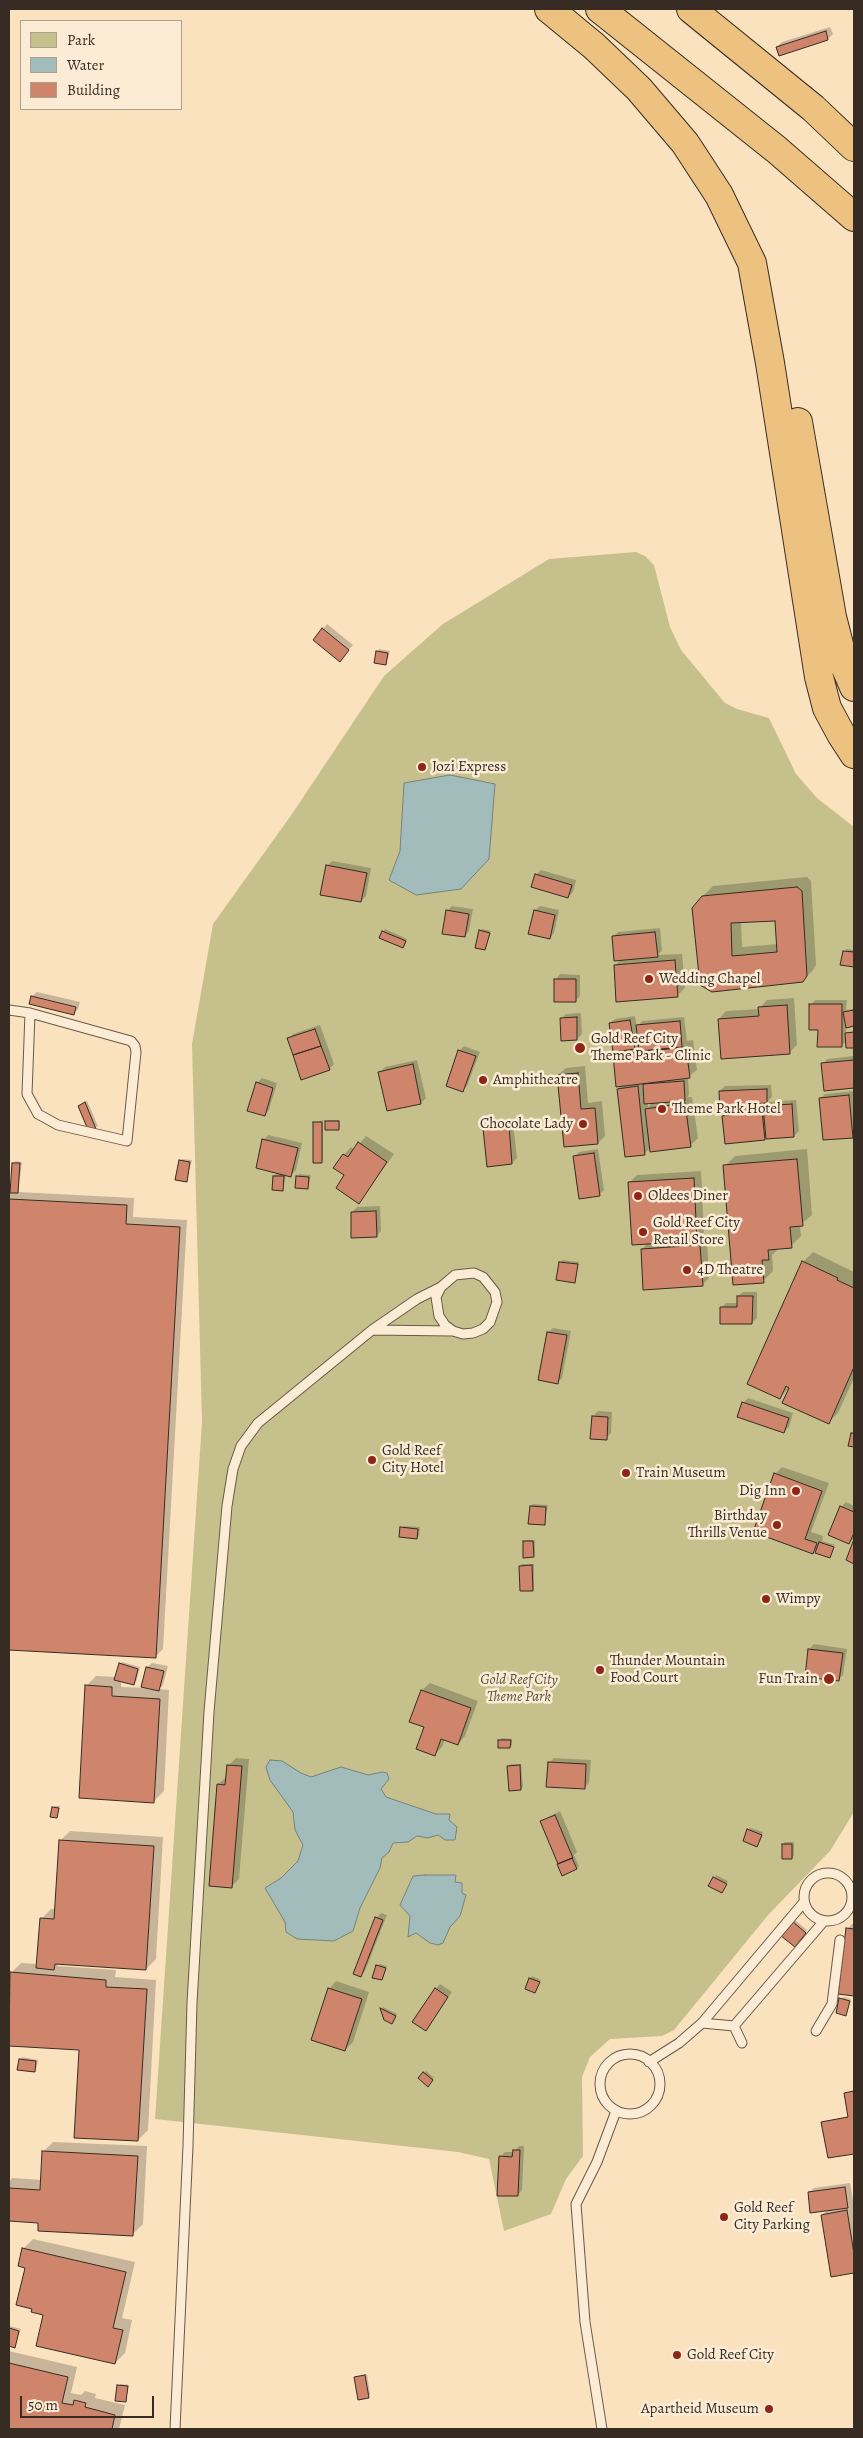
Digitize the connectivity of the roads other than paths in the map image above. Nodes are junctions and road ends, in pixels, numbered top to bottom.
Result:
1 (549, 9) edge
2 (600, 9) edge
3 (691, 9) edge
4 (854, 147) edge
5 (854, 217) edge
6 (752, 263) junction
7 (854, 687) edge
8 (854, 754) edge
9 (9, 1010) edge
10 (30, 1013) junction
11 (441, 1287) junction
12 (372, 1330) junction
13 (453, 1331) junction
14 (804, 1902) junction
15 (824, 1921) junction
16 (840, 1940) dead end
17 (702, 2023) junction
18 (734, 2026) junction
19 (816, 2031) dead end
20 (742, 2043) dead end
21 (649, 2062) junction
22 (616, 2112) junction
23 (175, 2429) edge
24 (602, 2429) edge

1 - 6 highway
2 - 5 highway
3 - 4 highway
6 - 7 highway
6 - 8 highway
9 - 10 lane
10 - 10 lane
11 - 12 lane
11 - 13 lane
11 - 13 lane
12 - 13 lane
12 - 23 lane
14 - 15 lane
14 - 15 lane
14 - 17 lane
15 - 18 lane
16 - 19 lane
17 - 18 lane
17 - 21 lane
18 - 20 lane
21 - 22 lane
21 - 22 lane
22 - 24 lane

